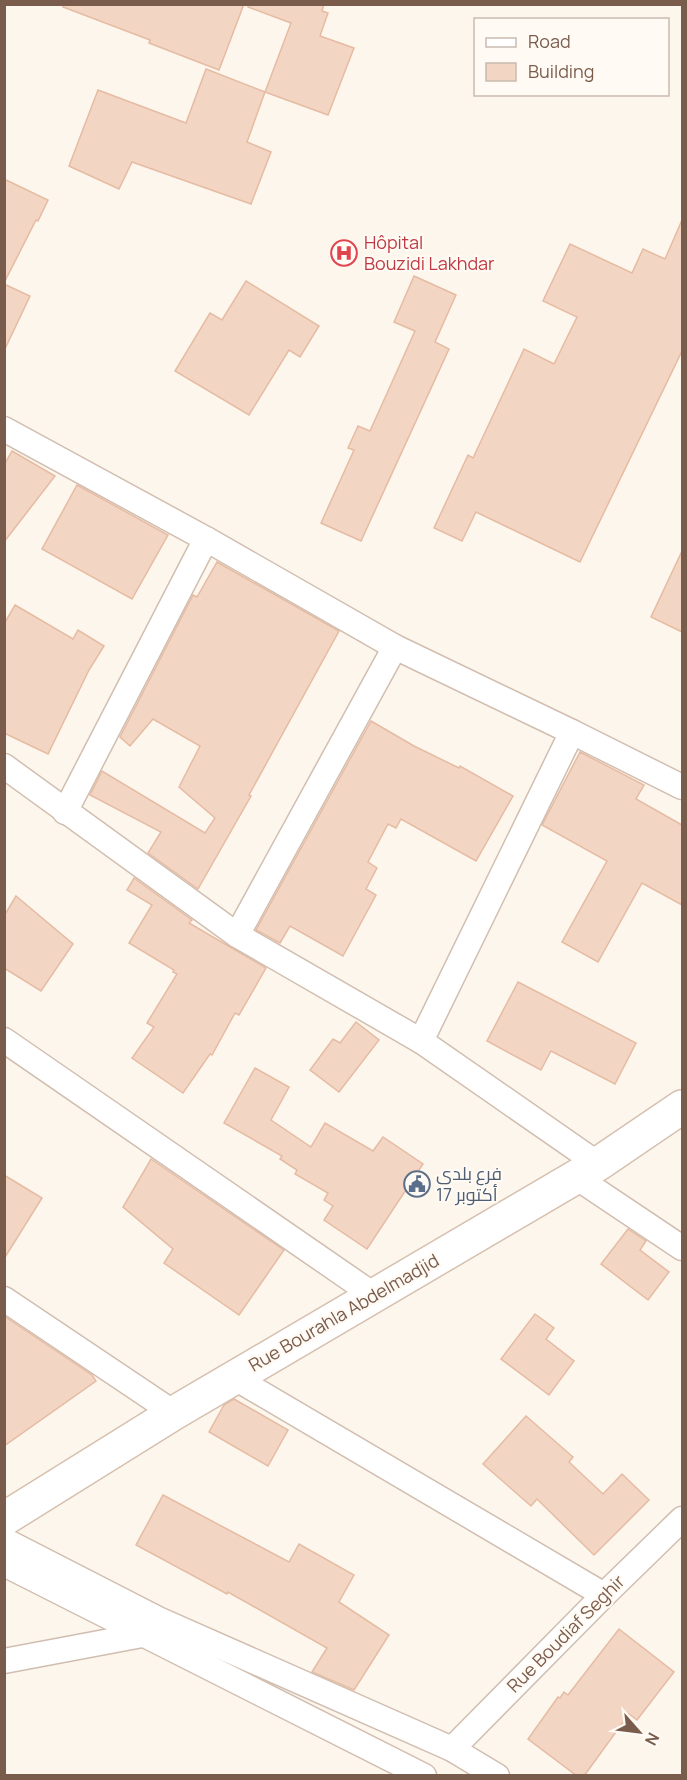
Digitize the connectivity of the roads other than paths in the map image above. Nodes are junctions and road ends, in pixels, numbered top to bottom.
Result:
1 (4, 429) edge
2 (206, 539) junction
3 (395, 647) junction
4 (572, 732) junction
5 (4, 766) edge
6 (682, 787) edge
7 (65, 812) junction
8 (237, 935) junction
9 (4, 1040) edge
10 (421, 1041) junction
11 (682, 1107) edge
12 (587, 1171) junction
13 (682, 1248) edge
14 (375, 1296) junction
15 (4, 1299) edge
16 (235, 1378) junction
17 (174, 1413) junction
18 (4, 1519) edge
19 (682, 1519) edge
20 (4, 1540) edge
21 (4, 1564) edge
22 (604, 1595) junction
23 (142, 1635) junction
24 (4, 1661) edge
25 (452, 1749) junction
26 (424, 1776) edge
27 (497, 1776) edge

1 - 2 street
2 - 3 street
2 - 7 street
3 - 4 street
3 - 8 street
4 - 6 street
4 - 10 street
5 - 7 street
7 - 8 street
8 - 10 street
9 - 14 street
10 - 12 street
11 - 12 street, Rue Bourahla Abdelmadjid
12 - 13 street
12 - 14 street, Rue Bourahla Abdelmadjid
14 - 16 street, Rue Bourahla Abdelmadjid
15 - 17 street
16 - 17 street, Rue Bourahla Abdelmadjid
16 - 22 street
17 - 18 street, Rue Bourahla Abdelmadjid
19 - 22 street, Rue Boudiaf Seghir
20 - 25 street
21 - 23 street
22 - 25 street, Rue Boudiaf Seghir
23 - 24 street
23 - 26 street
25 - 27 street

